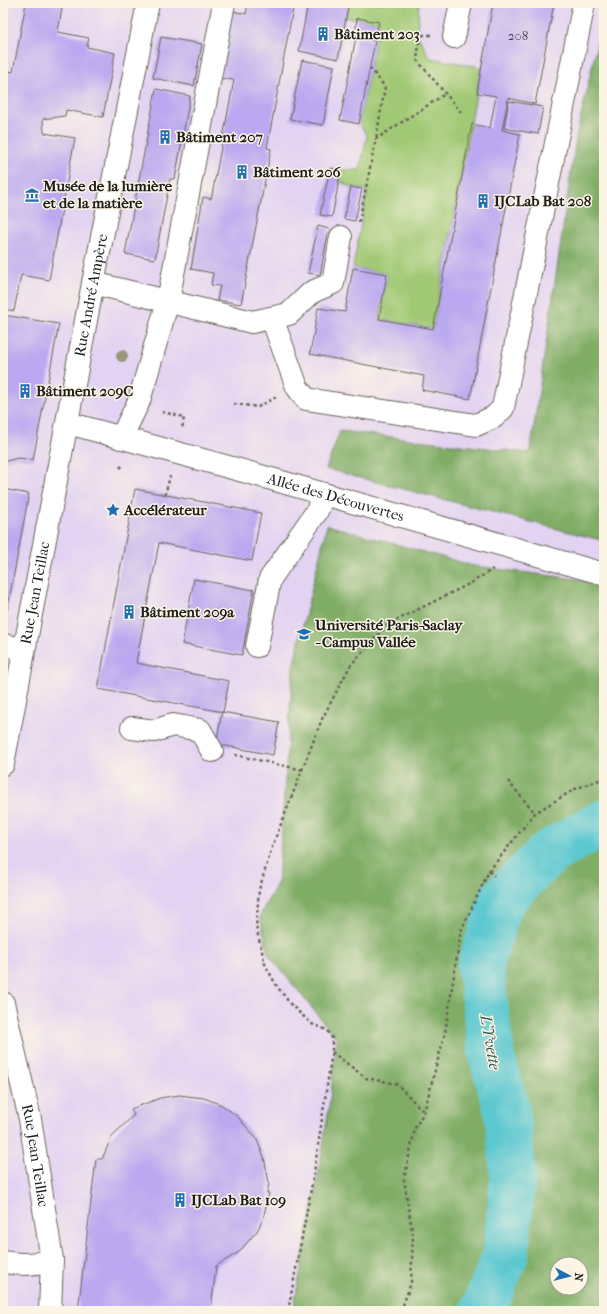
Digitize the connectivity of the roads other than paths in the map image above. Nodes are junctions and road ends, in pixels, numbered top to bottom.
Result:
1 (148, 3) edge
2 (224, 3) edge
3 (461, 3) edge
4 (584, 3) edge
5 (454, 37) dead end
6 (341, 237) road end
7 (93, 283) junction
8 (168, 301) junction
9 (272, 318) junction
10 (68, 423) junction
11 (121, 438) junction
12 (324, 494) junction
13 (604, 574) edge
14 (257, 646) dead end
15 (13, 647) edge
16 (132, 728) dead end
17 (212, 751) road end
18 (3, 764) edge
19 (3, 1003) edge
20 (52, 1260) junction
21 (3, 1262) edge
22 (50, 1311) edge

1 - 7 street, Rue André Ampère
2 - 8 street
3 - 5 street
4 - 9 street
6 - 9 street
7 - 8 street
7 - 10 street, Rue André Ampère
8 - 9 street
8 - 11 street
10 - 11 street, Allée des Découvertes
10 - 15 street, Rue Jean Teillac
11 - 12 street, Allée des Découvertes
12 - 13 street, Allée des Découvertes
12 - 14 street
15 - 18 street, Rue Jean Teillac
16 - 17 street
19 - 20 street, Rue Jean Teillac
20 - 21 street
20 - 22 street, Rue Jean Teillac

